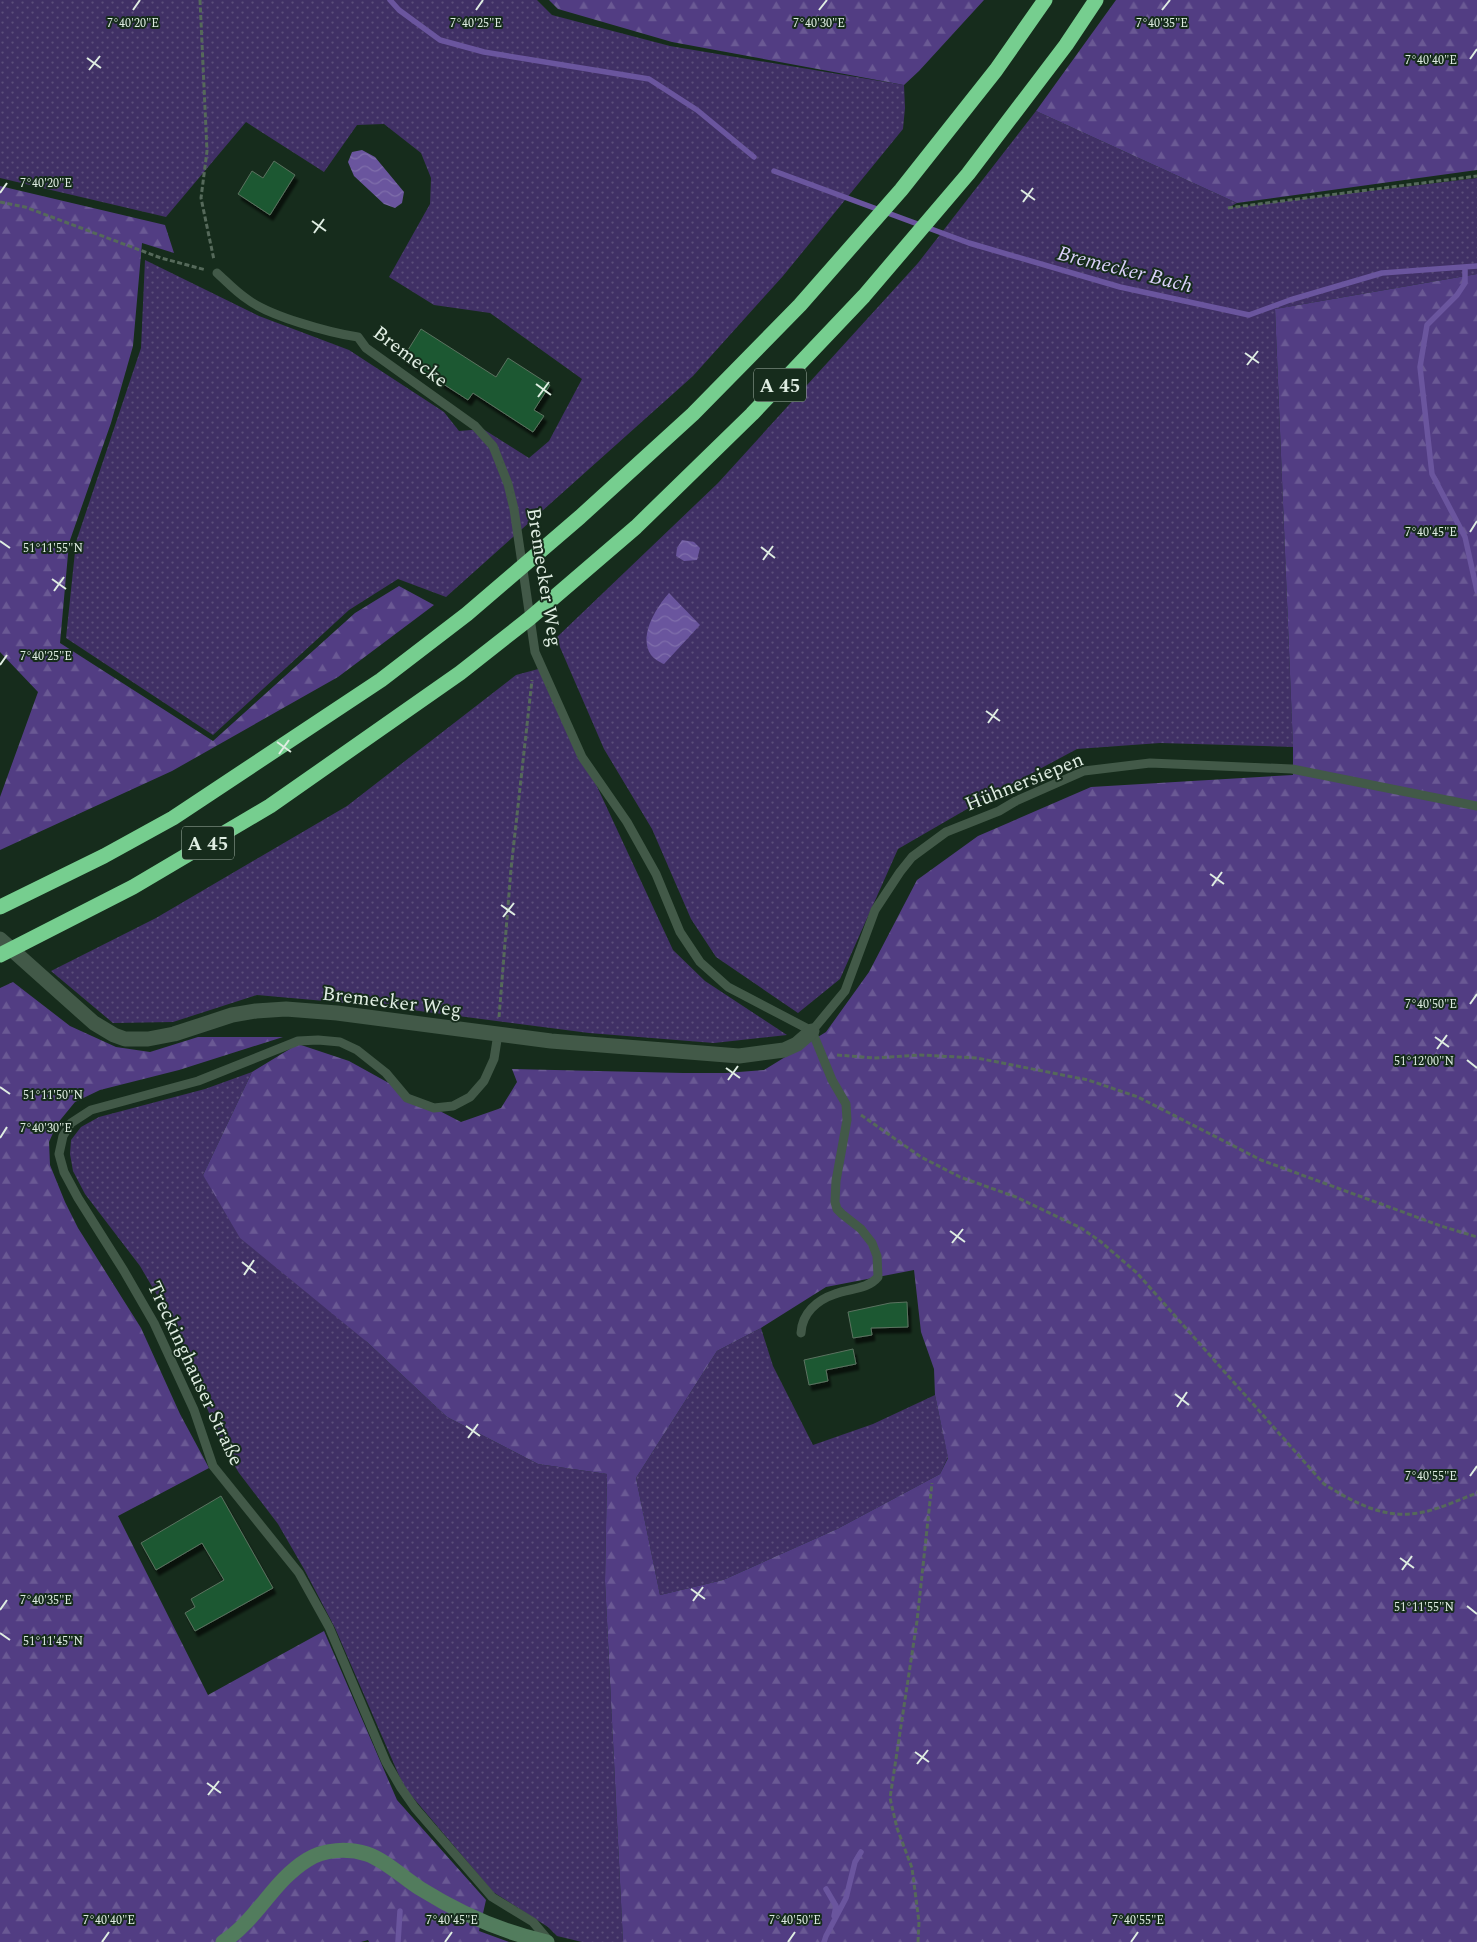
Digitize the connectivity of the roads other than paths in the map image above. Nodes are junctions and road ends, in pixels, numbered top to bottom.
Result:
1 (1046, 0) edge
2 (1096, 0) edge
3 (217, 273) road end
4 (493, 446) joint
5 (1477, 806) edge
6 (0, 907) edge
7 (0, 939) edge
8 (0, 955) edge
9 (812, 1031) junction
10 (498, 1034) junction
11 (801, 1333) dead end
12 (223, 1942) edge
13 (548, 1942) edge

1 - 6 highway, A 45
2 - 8 highway, A 45
3 - 4 lane, Bremecke
4 - 9 lane, Bremecker Weg
5 - 9 lane, Hühnersiepen
7 - 10 street, Bremecker Weg
9 - 10 street, Bremecker Weg
9 - 11 lane
10 - 13 lane, Treckinghauser Straße
12 - 13 main road, Treckinghauser Straße

